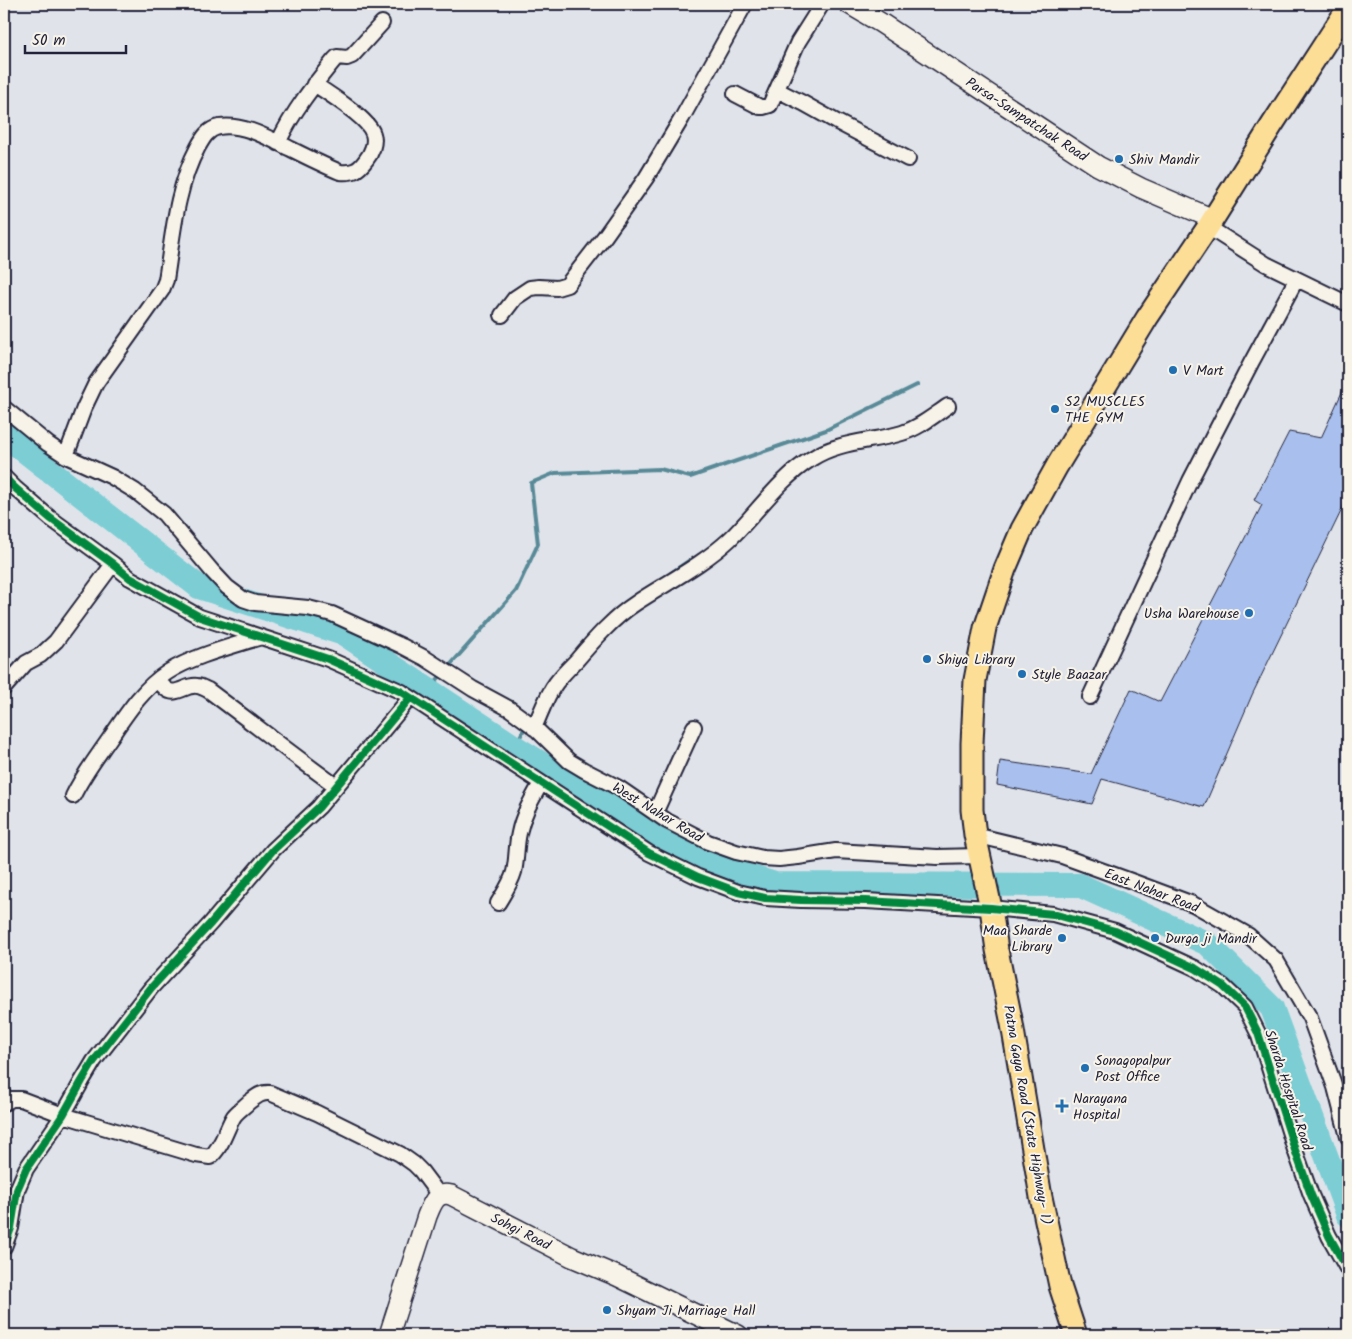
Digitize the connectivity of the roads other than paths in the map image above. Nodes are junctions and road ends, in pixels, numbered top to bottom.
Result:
1 (744, 4) edge
2 (822, 4) edge
3 (849, 4) edge
4 (1348, 8) edge
5 (382, 23) dead end
6 (314, 84) junction
7 (777, 90) junction
8 (735, 94) dead end
9 (278, 143) junction
10 (908, 159) dead end
11 (1210, 223) junction
12 (1296, 280) junction
13 (1348, 304) edge
14 (502, 315) dead end
15 (948, 406) dead end
16 (4, 408) edge
17 (66, 456) junction
18 (4, 477) edge
19 (113, 564) junction
20 (262, 637) junction
21 (158, 679) junction
22 (4, 688) edge
23 (1090, 697) dead end
24 (410, 698) junction
25 (694, 726) dead end
26 (533, 727) junction
27 (541, 783) junction
28 (336, 786) junction
29 (73, 796) dead end
30 (655, 813) junction
31 (978, 852) junction
32 (989, 900) junction
33 (498, 903) dead end
34 (4, 1103) edge
35 (63, 1115) junction
36 (1348, 1137) edge
37 (439, 1195) junction
38 (4, 1247) edge
39 (1348, 1270) edge
40 (389, 1335) edge
41 (738, 1335) edge
42 (1076, 1335) edge

1 - 14 street
2 - 7 street
3 - 11 street, Parsa-Sampatchak Road
4 - 11 main road, Patna Gaya Road (State Highway- 1)
5 - 6 street
6 - 9 street
6 - 9 street
7 - 8 street
7 - 10 street
9 - 17 street
11 - 12 street
11 - 31 main road, Patna Gaya Road (State Highway- 1)
12 - 13 street
12 - 23 street
15 - 26 street
16 - 17 street, West Nahar Road
17 - 26 street, West Nahar Road
18 - 19 street, Sharda Hospital Road
19 - 20 street, Sharda Hospital Road
19 - 22 street
20 - 21 street
20 - 24 street, Sharda Hospital Road
21 - 28 street
21 - 29 street
24 - 27 street, Sharda Hospital Road
24 - 28 street
25 - 30 street
26 - 30 street, West Nahar Road
27 - 32 street, Sharda Hospital Road
27 - 33 street
28 - 35 street
30 - 31 street, West Nahar Road
31 - 32 main road, Patna Gaya Road (State Highway- 1)
31 - 36 street, East Nahar Road
32 - 39 street, Sharda Hospital Road
32 - 42 main road, Patna Gaya Road (State Highway- 1)
34 - 35 street
35 - 37 street
35 - 38 street
37 - 40 street
37 - 41 street, Sohgi Road

